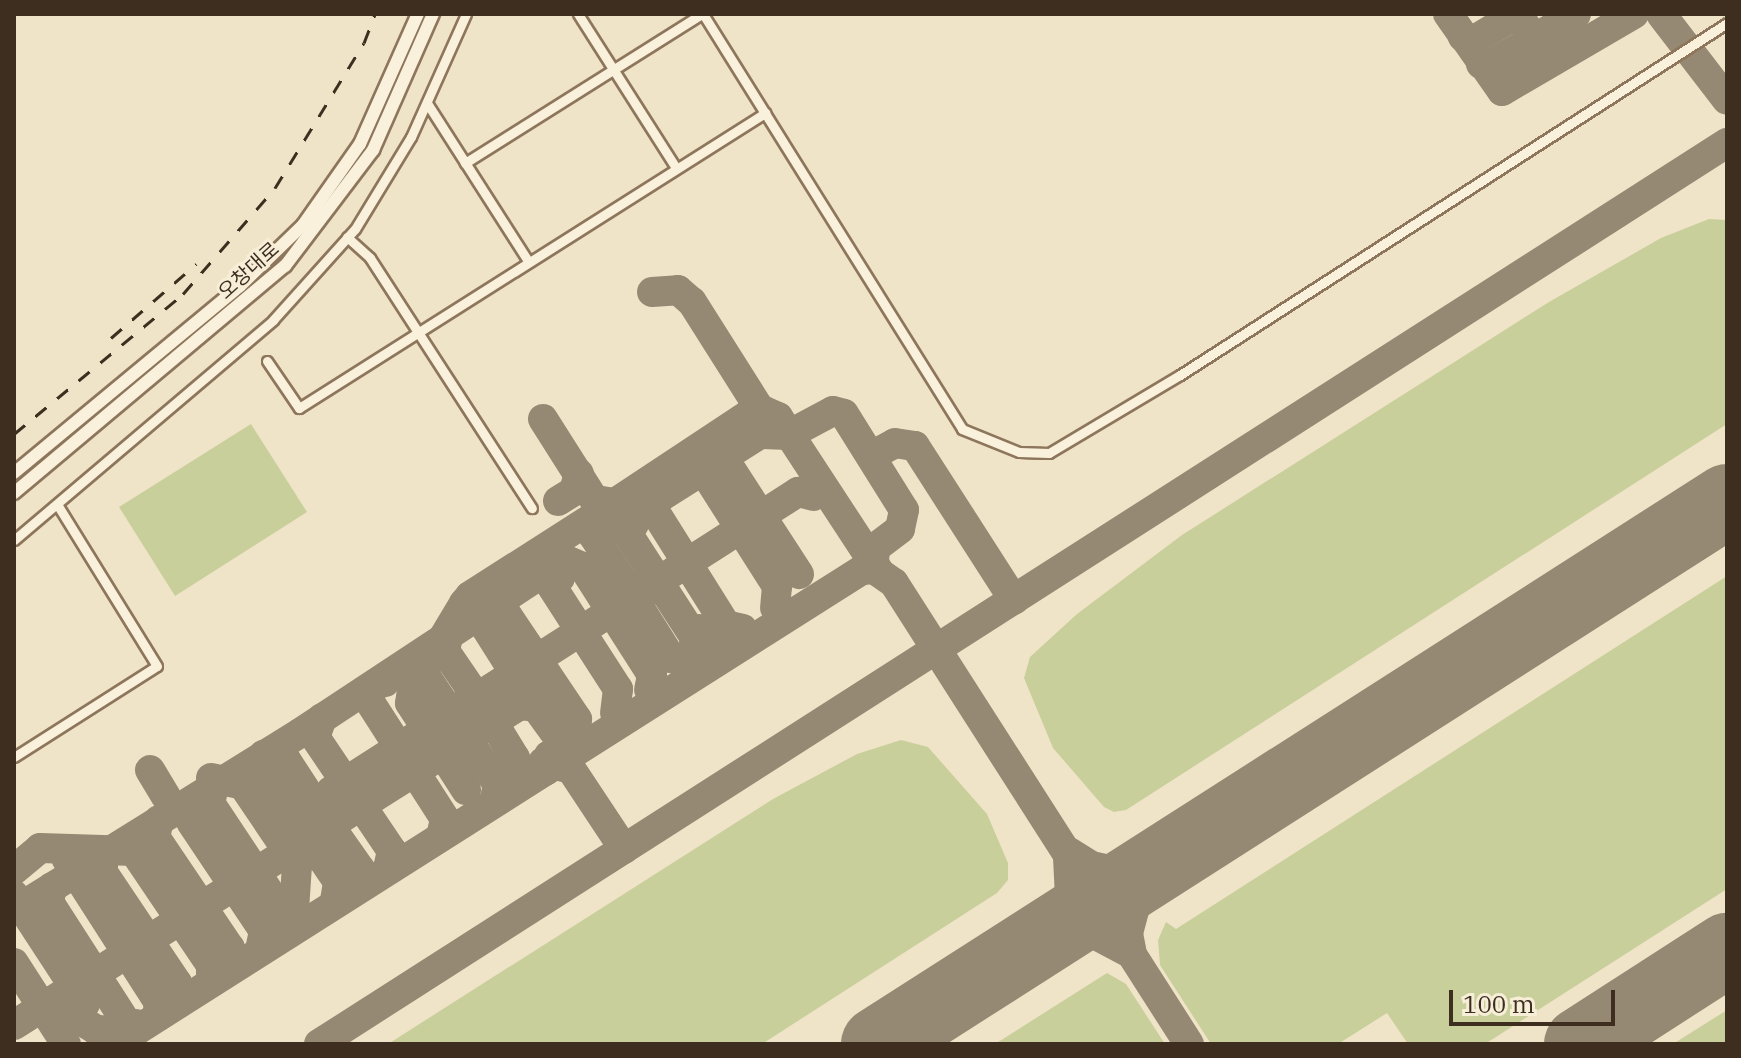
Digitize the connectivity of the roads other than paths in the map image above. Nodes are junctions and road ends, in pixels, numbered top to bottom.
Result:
1 (418, 14) edge
2 (433, 14) edge
3 (466, 14) edge
4 (578, 14) edge
5 (703, 14) edge
6 (1727, 23) edge
7 (614, 67) junction
8 (427, 103) junction
9 (765, 113) junction
10 (465, 163) junction
11 (676, 168) junction
12 (347, 237) junction
13 (528, 261) junction
14 (420, 333) junction
15 (267, 361) dead end
16 (14, 473) edge
17 (14, 493) edge
18 (57, 504) junction
19 (532, 508) dead end
20 (14, 540) edge
21 (14, 757) edge

1 - 16 main road, 오창대로
2 - 17 main road, 오창대로
3 - 8 street
4 - 7 street
5 - 7 street
5 - 9 street
6 - 9 street
7 - 10 street
7 - 11 street
8 - 10 street
8 - 12 street
9 - 11 street
10 - 13 street
11 - 13 street
12 - 14 street
12 - 18 street
13 - 14 street
14 - 15 street
14 - 19 street
18 - 20 street
18 - 21 street

